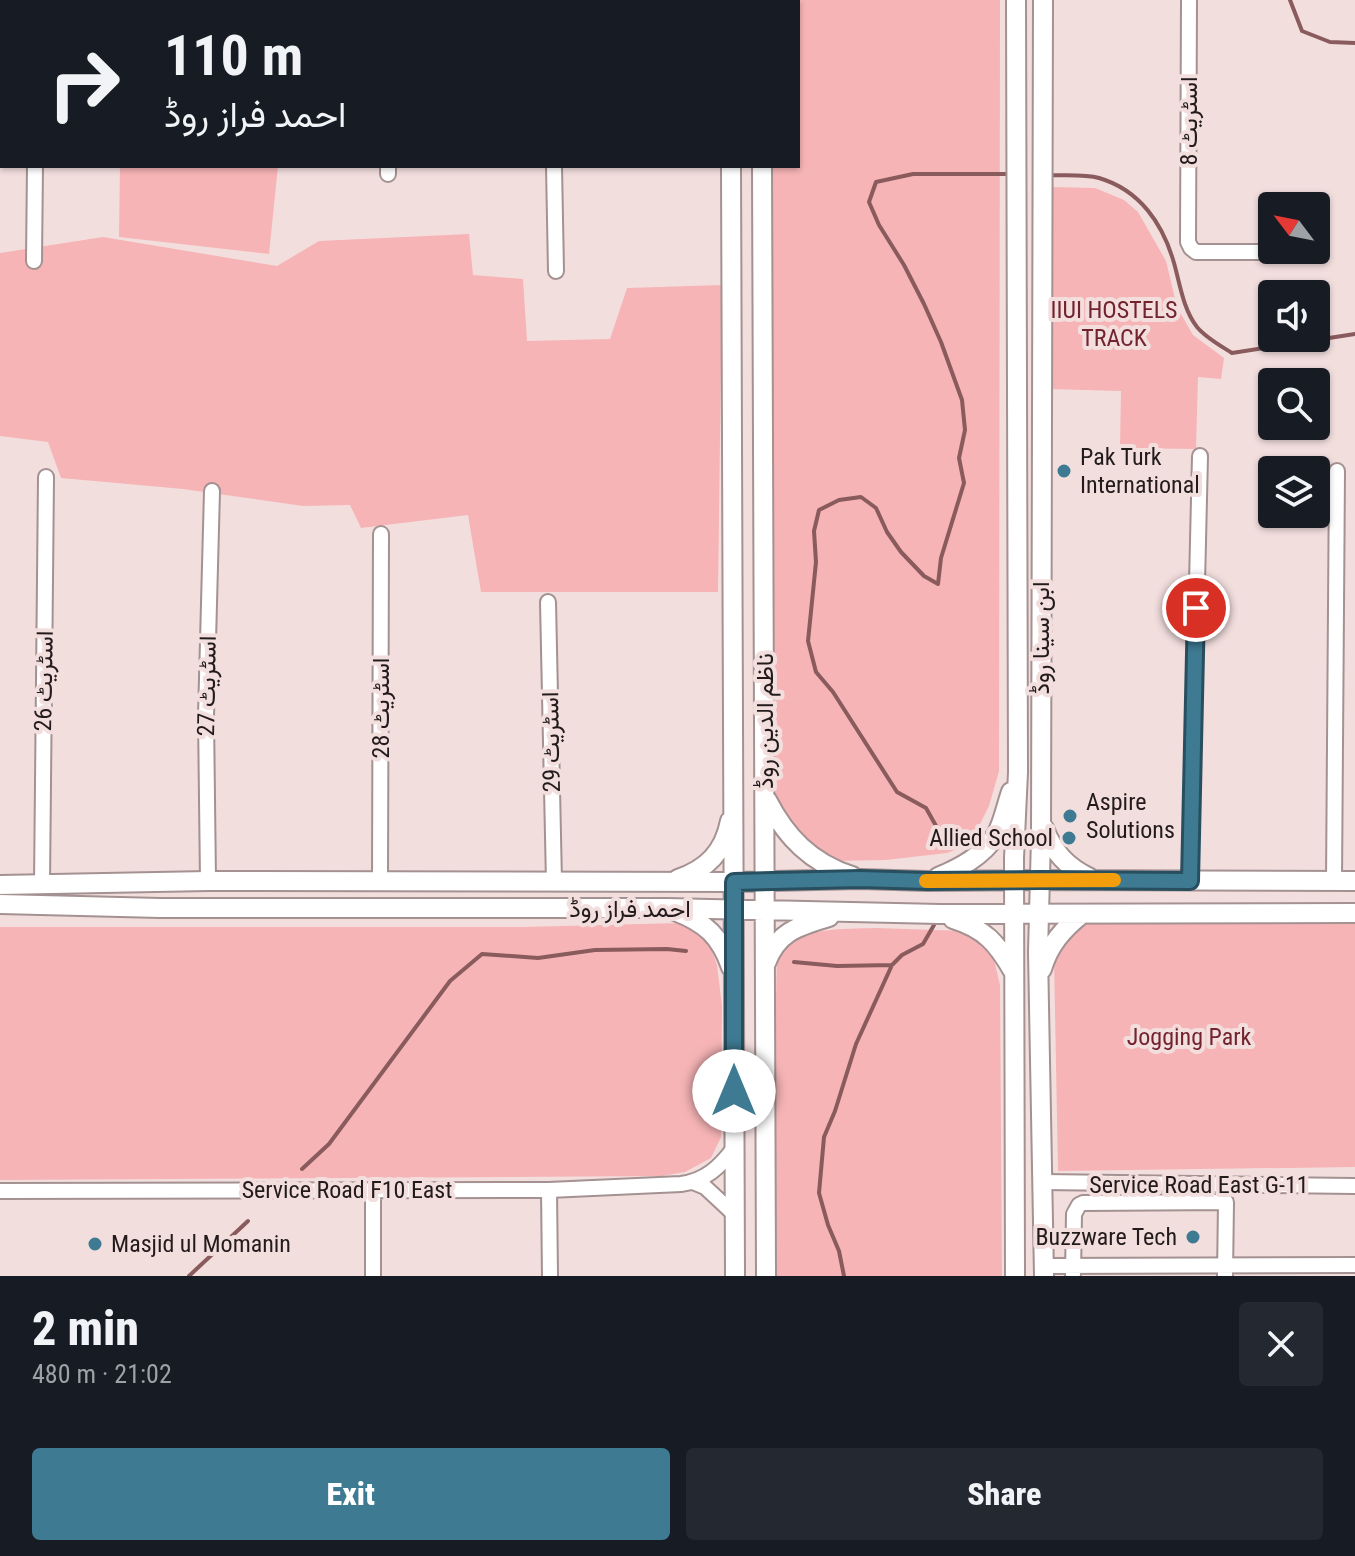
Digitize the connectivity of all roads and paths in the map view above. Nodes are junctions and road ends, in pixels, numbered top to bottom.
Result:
1 (1016, 0) edge
2 (1043, 0) edge
3 (1189, 0) edge
4 (35, 168) edge
5 (554, 168) edge
6 (731, 168) edge
7 (762, 168) edge
8 (1258, 252) edge
9 (34, 261) dead end
10 (556, 271) dead end
11 (1017, 386) junction
12 (1041, 386) junction
13 (1200, 456) dead end
14 (1337, 471) dead end
15 (46, 477) dead end
16 (212, 491) dead end
17 (381, 534) dead end
18 (548, 602) dead end
19 (1018, 772) junction
20 (765, 797) junction
21 (734, 800) junction
22 (1041, 818) junction
23 (860, 879) junction
24 (1014, 880) junction
25 (1040, 880) junction
26 (1093, 880) junction
27 (208, 881) junction
28 (766, 881) junction
29 (928, 881) junction
30 (1190, 881) junction
31 (1355, 881) edge
32 (380, 882) junction
33 (554, 882) junction
34 (672, 882) junction
35 (734, 882) junction
36 (1334, 882) junction
37 (0, 885) edge
38 (42, 885) junction
39 (0, 904) edge
40 (667, 908) junction
41 (734, 910) junction
42 (766, 911) junction
43 (844, 913) junction
44 (1355, 913) edge
45 (940, 914) junction
46 (1014, 914) junction
47 (1039, 914) junction
48 (1082, 914) junction
49 (765, 966) junction
50 (1014, 974) junction
51 (735, 977) junction
52 (1039, 980) junction
53 (1040, 1057) junction
54 (1014, 1059) junction
55 (734, 1148) junction
56 (693, 1182) junction
57 (1043, 1182) junction
58 (1355, 1186) edge
59 (373, 1190) junction
60 (549, 1190) junction
61 (0, 1191) edge
62 (1043, 1206) junction
63 (1015, 1207) junction
64 (734, 1214) junction
65 (1355, 1265) edge
66 (1044, 1271) edge
67 (1072, 1271) edge
68 (1179, 1271) edge
69 (1225, 1271) edge
70 (1281, 1271) edge
71 (1336, 1271) edge
72 (1119, 1272) edge
73 (373, 1276) edge
74 (550, 1276) edge
75 (735, 1276) edge
76 (766, 1276) edge
77 (1015, 1276) edge

1 - 11 main road, ابن سینا روڈ
2 - 12 main road, ابن سینا روڈ
3 - 8 street, اسٹریٹ 8
4 - 9 street
5 - 10 street
6 - 21 main road, ناظم الدین روڈ
7 - 20 main road, ناظم الدین روڈ
11 - 12 main road
11 - 19 main road, ابن سینا روڈ
12 - 22 main road, ابن سینا روڈ
13 - 30 street
14 - 36 street
15 - 38 street, اسٹریٹ 26
16 - 27 street, اسٹریٹ 27
17 - 32 street, اسٹریٹ 28
18 - 33 street, اسٹریٹ 29
19 - 24 main road, ابن سینا روڈ
19 - 29 main road
20 - 23 main road
20 - 28 main road, ناظم الدین روڈ
21 - 34 main road
21 - 35 main road, ناظم الدین روڈ
22 - 25 main road, ابن سینا روڈ
22 - 26 main road
23 - 28 main road, احمد فراز روڈ
23 - 29 main road, احمد فراز روڈ
24 - 25 main road, احمد فراز روڈ
24 - 29 main road, احمد فراز روڈ
24 - 46 main road, ابن سینا روڈ
25 - 26 main road, احمد فراز روڈ
25 - 47 main road, ابن سینا روڈ
26 - 30 main road, احمد فراز روڈ
27 - 32 main road, احمد فراز روڈ
27 - 38 main road, احمد فراز روڈ
28 - 35 main road, احمد فراز روڈ
28 - 42 main road, ناظم الدین روڈ
30 - 36 main road, احمد فراز روڈ
31 - 36 main road, احمد فراز روڈ
32 - 33 main road, احمد فراز روڈ
33 - 34 main road, احمد فراز روڈ
34 - 35 main road, احمد فراز روڈ
35 - 41 main road, ناظم الدین روڈ
37 - 38 main road, احمد فراز روڈ
39 - 40 main road, احمد فراز روڈ
40 - 41 main road, احمد فراز روڈ
40 - 51 main road
41 - 42 main road, احمد فراز روڈ
41 - 51 main road, ناظم الدین روڈ
42 - 43 main road, احمد فراز روڈ
42 - 49 main road, ناظم الدین روڈ
43 - 45 main road, احمد فراز روڈ
43 - 49 main road
44 - 48 main road, احمد فراز روڈ
45 - 46 main road, احمد فراز روڈ
45 - 50 main road
46 - 47 main road, احمد فراز روڈ
46 - 50 main road, ابن سینا روڈ
47 - 48 main road, احمد فراز روڈ
47 - 52 main road, ابن سینا روڈ
48 - 52 main road
49 - 76 main road, ناظم الدین روڈ
50 - 54 main road, ابن سینا روڈ
51 - 55 main road, ناظم الدین روڈ
52 - 53 main road, ابن سینا روڈ
53 - 54 main road
53 - 57 main road, ابن سینا روڈ
54 - 63 main road, ابن سینا روڈ
55 - 56 street
55 - 64 main road, ناظم الدین روڈ
56 - 60 street, Service Road F10 East
56 - 64 street
57 - 58 street, Service Road East G-11
57 - 62 main road, ابن سینا روڈ
59 - 60 street, Service Road F10 East
59 - 61 street, Service Road F10 East
59 - 73 street
60 - 74 street
62 - 63 main road
62 - 66 main road, ابن سینا روڈ
63 - 77 main road, ابن سینا روڈ
64 - 75 main road, ناظم الدین روڈ
65 - 71 street
66 - 67 street
67 - 69 street
67 - 72 street
68 - 69 street
68 - 72 street
69 - 70 street
70 - 71 street

